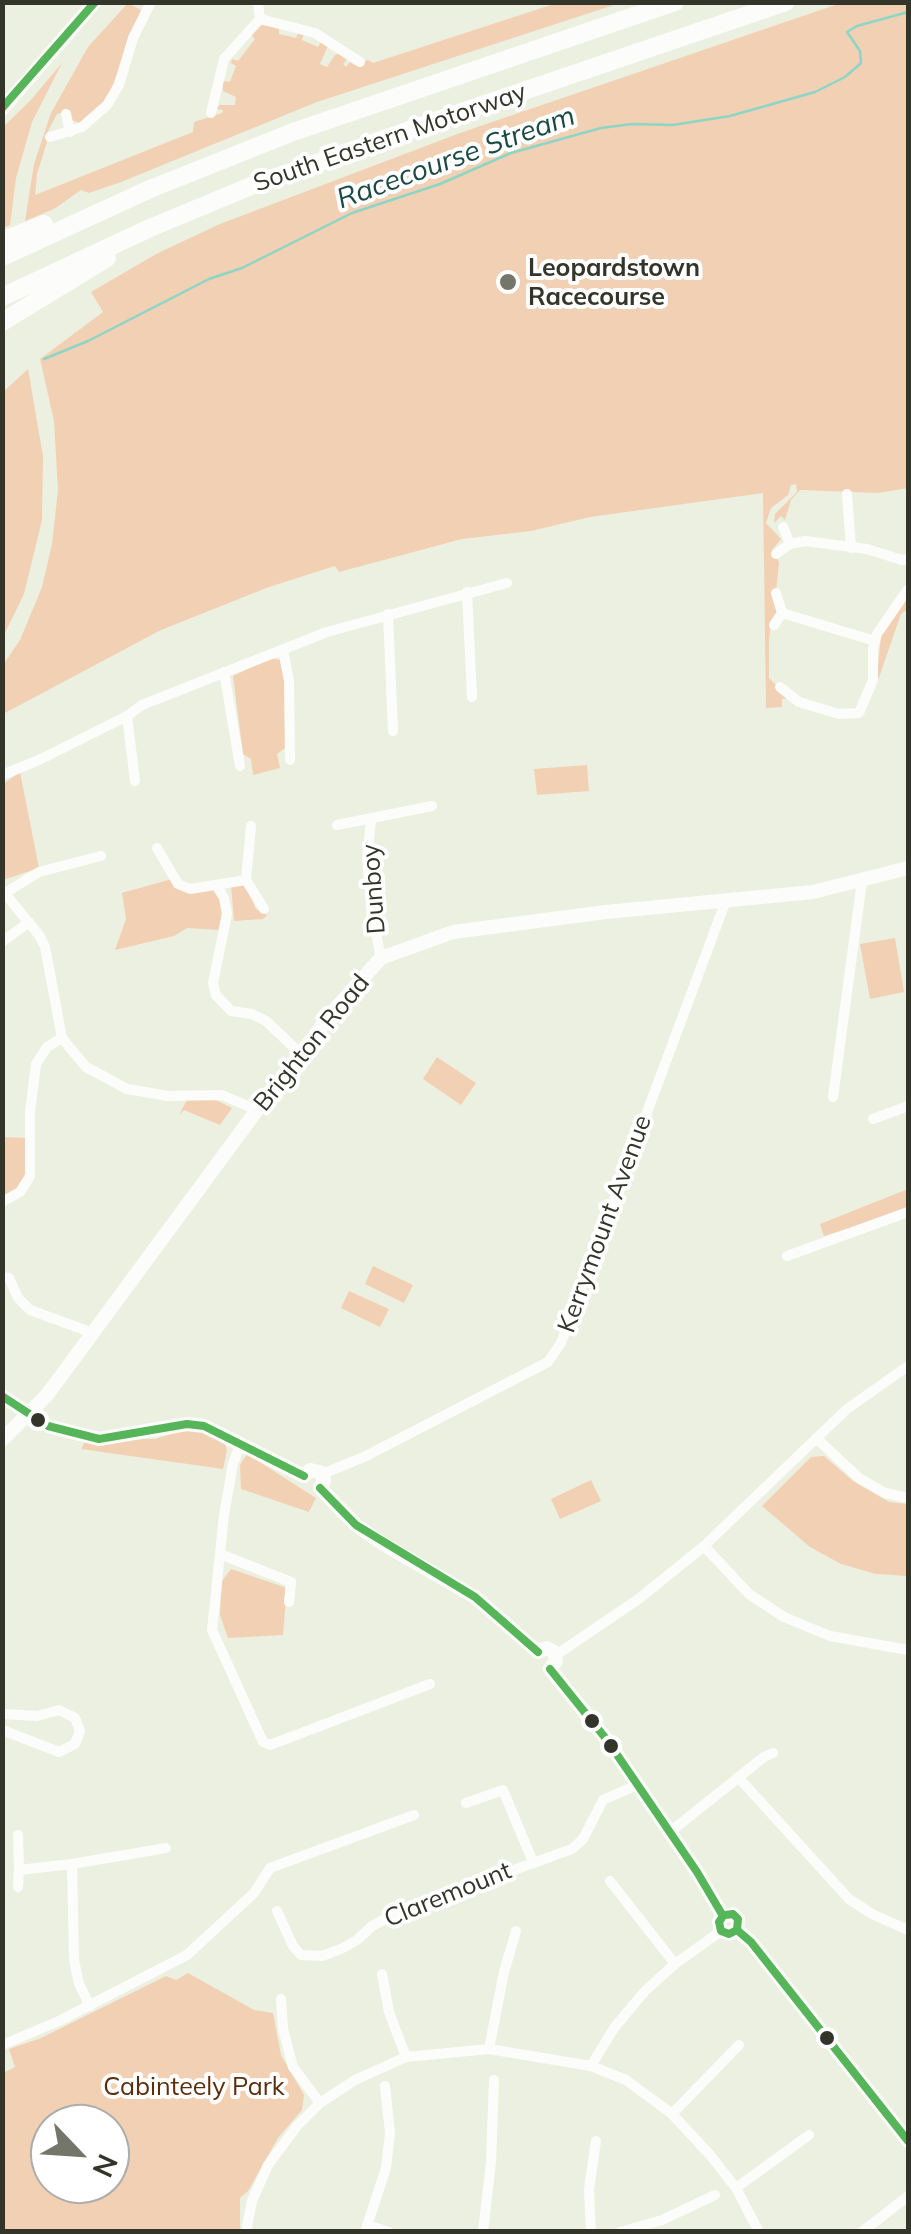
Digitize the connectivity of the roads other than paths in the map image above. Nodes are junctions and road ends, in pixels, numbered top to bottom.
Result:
1 (95, 2) edge
2 (151, 2) edge
3 (258, 2) edge
4 (675, 2) edge
5 (786, 2) edge
6 (260, 18) junction
7 (334, 44) junction
8 (532, 50) junction
9 (328, 57) dead end
10 (360, 62) dead end
11 (214, 97) junction
12 (506, 97) junction
13 (227, 99) dead end
14 (2, 109) edge
15 (211, 113) dead end
16 (66, 114) dead end
17 (70, 132) junction
18 (50, 137) dead end
19 (2, 241) edge
20 (2, 256) edge
21 (2, 297) edge
22 (2, 322) edge
23 (847, 494) dead end
24 (783, 527) dead end
25 (790, 544) junction
26 (852, 548) junction
27 (776, 554) dead end
28 (908, 563) edge
29 (507, 583) dead end
30 (908, 589) edge
31 (466, 592) junction
32 (776, 593) dead end
33 (782, 613) junction
34 (388, 614) junction
35 (774, 625) dead end
36 (874, 641) junction
37 (283, 650) junction
38 (224, 672) junction
39 (780, 687) dead end
40 (472, 697) dead end
41 (126, 716) junction
42 (393, 731) dead end
43 (290, 760) dead end
44 (240, 766) dead end
45 (2, 775) edge
46 (135, 781) dead end
47 (432, 806) dead end
48 (370, 820) junction
49 (337, 824) dead end
50 (250, 826) dead end
51 (157, 848) dead end
52 (101, 856) dead end
53 (908, 868) edge
54 (246, 880) junction
55 (862, 881) junction
56 (216, 885) junction
57 (4, 891) edge
58 (725, 903) junction
59 (264, 908) dead end
60 (28, 922) junction
61 (2, 942) edge
62 (380, 958) junction
63 (62, 1038) junction
64 (301, 1054) junction
65 (832, 1096) dead end
66 (908, 1106) edge
67 (258, 1110) junction
68 (872, 1119) dead end
69 (2, 1202) edge
70 (908, 1212) edge
71 (787, 1256) dead end
72 (2, 1278) edge
73 (93, 1333) junction
74 (908, 1366) edge
75 (2, 1396) edge
76 (28, 1415) junction
77 (816, 1438) junction
78 (2, 1440) edge
79 (241, 1442) junction
80 (321, 1481) junction
81 (908, 1498) edge
82 (704, 1546) junction
83 (220, 1554) junction
84 (290, 1602) dead end
85 (908, 1650) edge
86 (553, 1662) junction
87 (430, 1684) dead end
88 (2, 1714) edge
89 (2, 1730) edge
90 (774, 1753) dead end
91 (738, 1777) junction
92 (637, 1784) junction
93 (466, 1803) dead end
94 (414, 1816) dead end
95 (670, 1832) junction
96 (18, 1835) dead end
97 (166, 1848) dead end
98 (533, 1862) junction
99 (72, 1864) junction
100 (19, 1870) junction
101 (610, 1881) dead end
102 (18, 1887) dead end
103 (277, 1911) dead end
104 (727, 1926) junction
105 (908, 1927) edge
106 (516, 1932) dead end
107 (675, 1964) junction
108 (382, 1974) dead end
109 (280, 1999) dead end
110 (90, 2006) junction
111 (2, 2045) edge
112 (739, 2045) dead end
113 (489, 2048) junction
114 (406, 2057) junction
115 (591, 2066) junction
116 (494, 2080) dead end
117 (386, 2086) dead end
118 (320, 2103) junction
119 (672, 2114) junction
120 (809, 2135) dead end
121 (596, 2140) dead end
122 (908, 2141) edge
123 (736, 2188) junction
124 (714, 2195) dead end
125 (908, 2196) edge
126 (366, 2228) edge
127 (246, 2232) edge
128 (389, 2232) edge
129 (483, 2232) edge
130 (592, 2232) edge
131 (620, 2232) edge
132 (759, 2232) edge
133 (862, 2232) edge

1 - 14 street
2 - 17 street
3 - 6 street
4 - 8 highway, South Eastern Motorway
5 - 12 highway, South Eastern Motorway
6 - 7 street
6 - 11 street
7 - 9 street
7 - 10 street
8 - 19 highway
8 - 20 highway, South Eastern Motorway
11 - 13 street
11 - 15 street
12 - 21 highway, South Eastern Motorway
12 - 22 highway
16 - 17 street
17 - 18 street
23 - 26 street
24 - 25 street
25 - 26 street
25 - 27 street
26 - 28 street
29 - 31 street
30 - 36 street
31 - 34 street
31 - 40 street
32 - 33 street
33 - 35 street
33 - 36 street
34 - 37 street
34 - 42 street
36 - 39 street
37 - 38 street
37 - 43 street
38 - 41 street
38 - 44 street
41 - 45 street
41 - 46 street
47 - 48 street, Dunboy
48 - 49 street, Dunboy
48 - 62 street, Dunboy
50 - 54 street
51 - 56 street
52 - 57 street
53 - 55 street, Brighton Road
54 - 56 street
54 - 59 street
55 - 58 street, Brighton Road
55 - 65 street
56 - 64 street
57 - 60 street
58 - 62 street, Brighton Road
58 - 80 street, Kerrymount Avenue
60 - 61 street
60 - 63 street
62 - 64 street, Brighton Road
63 - 67 street
63 - 69 street
64 - 67 street, Brighton Road
66 - 68 street
67 - 73 street, Brighton Road
70 - 71 street
72 - 73 street
73 - 76 street, Brighton Road
74 - 77 street
75 - 76 street
76 - 78 street, Brighton Road
76 - 79 street
77 - 81 street
77 - 82 street
79 - 80 street
79 - 83 street
80 - 86 street
82 - 85 street
82 - 86 street
83 - 84 street
83 - 87 street
86 - 92 street
88 - 89 street
90 - 91 street
91 - 95 street
91 - 105 street
92 - 95 street
92 - 98 street, Claremount
93 - 98 street, Claremount
94 - 110 street
95 - 104 street
96 - 100 street
97 - 99 street
98 - 103 street, Claremount
99 - 100 street
99 - 110 street
100 - 102 street
101 - 107 street
104 - 107 street
104 - 122 street
106 - 113 street
107 - 115 street
108 - 114 street
109 - 118 street
110 - 111 street
112 - 119 street
113 - 114 street
113 - 115 street
114 - 118 street
115 - 119 street
116 - 129 street
117 - 126 street
118 - 127 street
119 - 123 street
120 - 123 street
121 - 130 street
123 - 132 street
124 - 131 street
125 - 133 street
126 - 128 street

